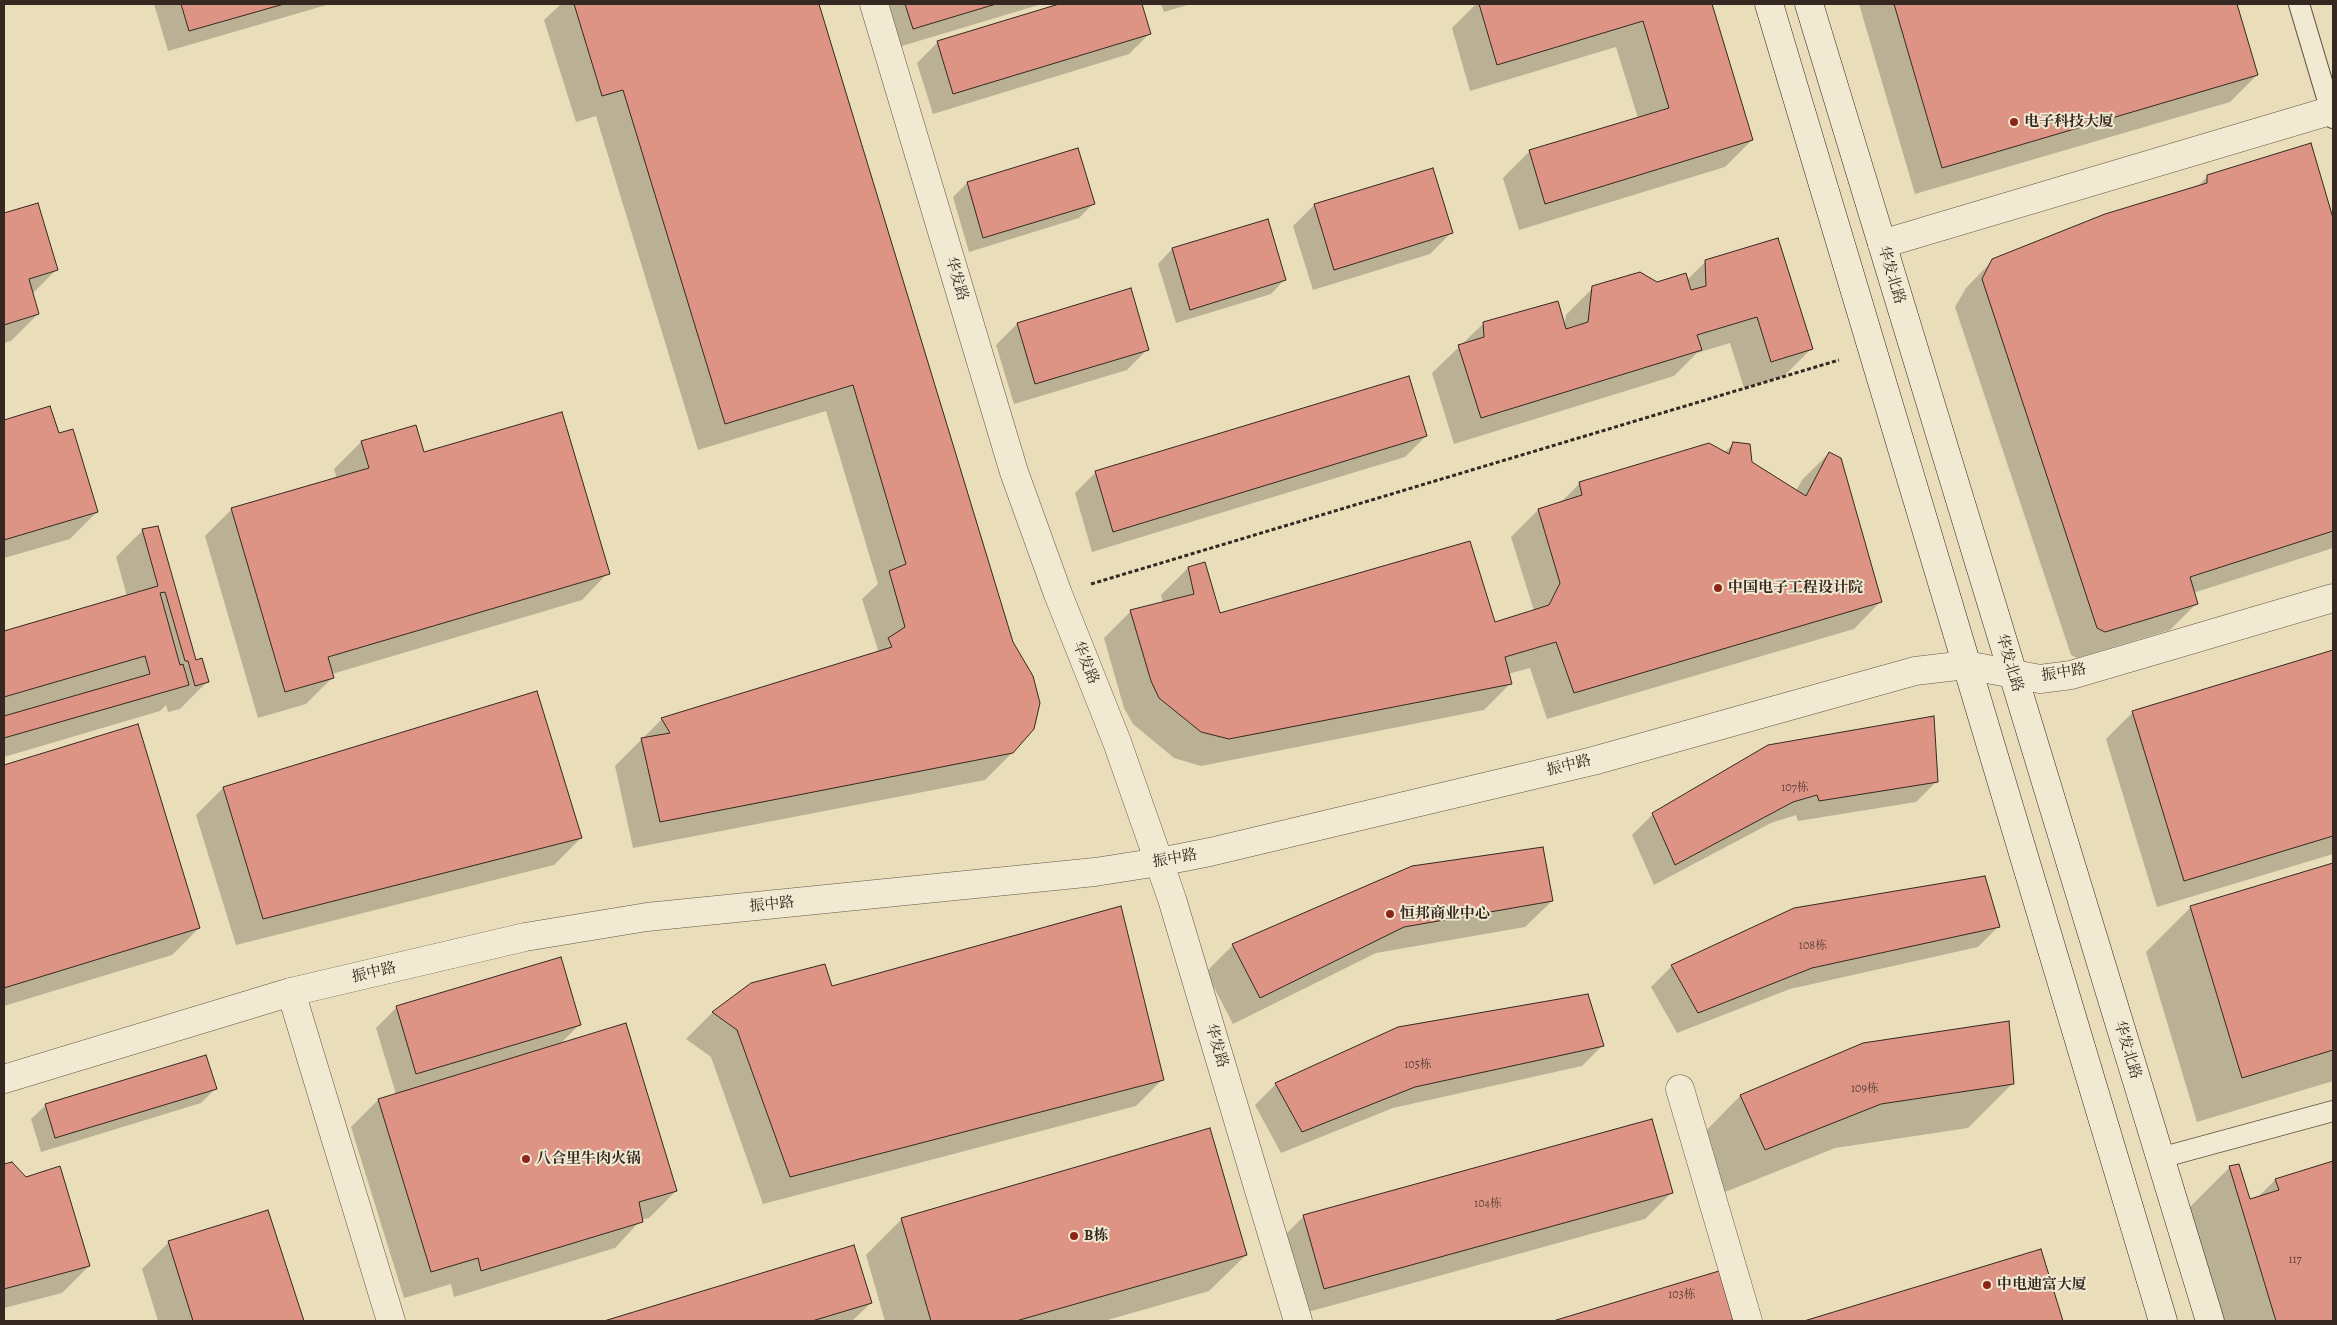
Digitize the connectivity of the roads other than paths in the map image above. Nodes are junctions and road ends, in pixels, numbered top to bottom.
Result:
1 (874, 4) edge
2 (1768, 4) edge
3 (1809, 4) edge
4 (2299, 4) edge
5 (2332, 113) edge
6 (1882, 244) junction
7 (2333, 598) edge
8 (1966, 665) junction
9 (2012, 673) junction
10 (1159, 862) junction
11 (291, 992) junction
12 (4, 1079) edge
13 (1680, 1090) dead end
14 (2333, 1111) edge
15 (2160, 1158) junction
16 (391, 1321) edge
17 (1298, 1321) edge
18 (1748, 1321) edge
19 (2162, 1321) edge
20 (2210, 1321) edge

1 - 10 street, 华发路
2 - 8 street
3 - 6 street, 华发北路
4 - 5 lane
5 - 6 street
6 - 9 street, 华发北路
7 - 9 street, 振中路
8 - 9 street, 振中路
8 - 10 street, 振中路
8 - 19 street
9 - 15 street, 华发北路
10 - 11 street, 振中路
10 - 17 street, 华发路
11 - 12 street, 振中路
11 - 16 street
13 - 18 street
14 - 15 lane
15 - 20 street, 华发北路

